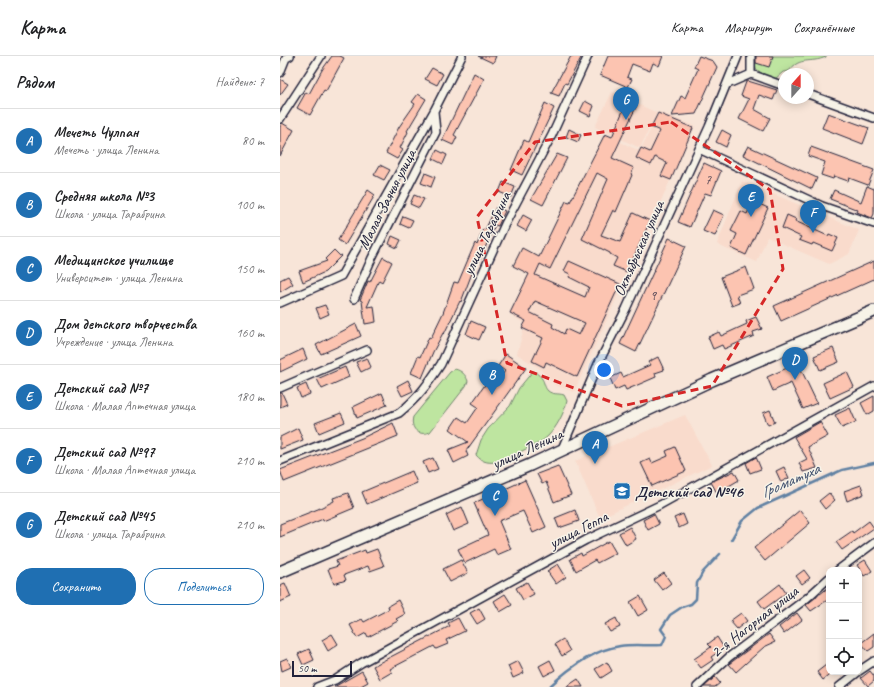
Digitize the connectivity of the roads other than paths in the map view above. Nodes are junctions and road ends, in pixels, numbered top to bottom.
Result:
1 (321, 56) edge
2 (462, 56) edge
3 (588, 56) edge
4 (738, 56) edge
5 (751, 56) edge
6 (288, 57) edge
7 (280, 73) edge
8 (751, 74) junction
9 (728, 84) junction
10 (778, 84) edge
11 (814, 96) edge
12 (434, 111) junction
13 (874, 118) edge
14 (280, 119) edge
15 (699, 149) junction
16 (874, 224) edge
17 (354, 298) dead end
18 (280, 303) edge
19 (874, 311) edge
20 (367, 350) dead end
21 (874, 386) edge
22 (280, 388) edge
23 (561, 451) junction
24 (280, 461) edge
25 (874, 542) edge
26 (842, 567) edge
27 (280, 572) edge
28 (826, 581) edge
29 (874, 661) edge
30 (862, 669) edge
31 (854, 675) edge
32 (317, 687) edge
33 (697, 687) edge
34 (839, 687) edge

1 - 14 street
2 - 12 street, Малая Заячья улица
3 - 24 street, улица Тарабрина
4 - 9 street, Октябрьская улица
5 - 8 street
6 - 7 street
8 - 9 street
8 - 10 street
9 - 15 street, Октябрьская улица
11 - 13 street
12 - 17 street, Малая Заячья улица
12 - 18 street, Малая Заячья улица
15 - 16 street
15 - 23 street, Октябрьская улица
19 - 23 main road, улица Ленина
20 - 22 street
21 - 32 street, улица Геппа
23 - 27 main road, улица Ленина
25 - 26 street
28 - 33 street, 2-я Нагорная улица
29 - 30 street
31 - 34 street

